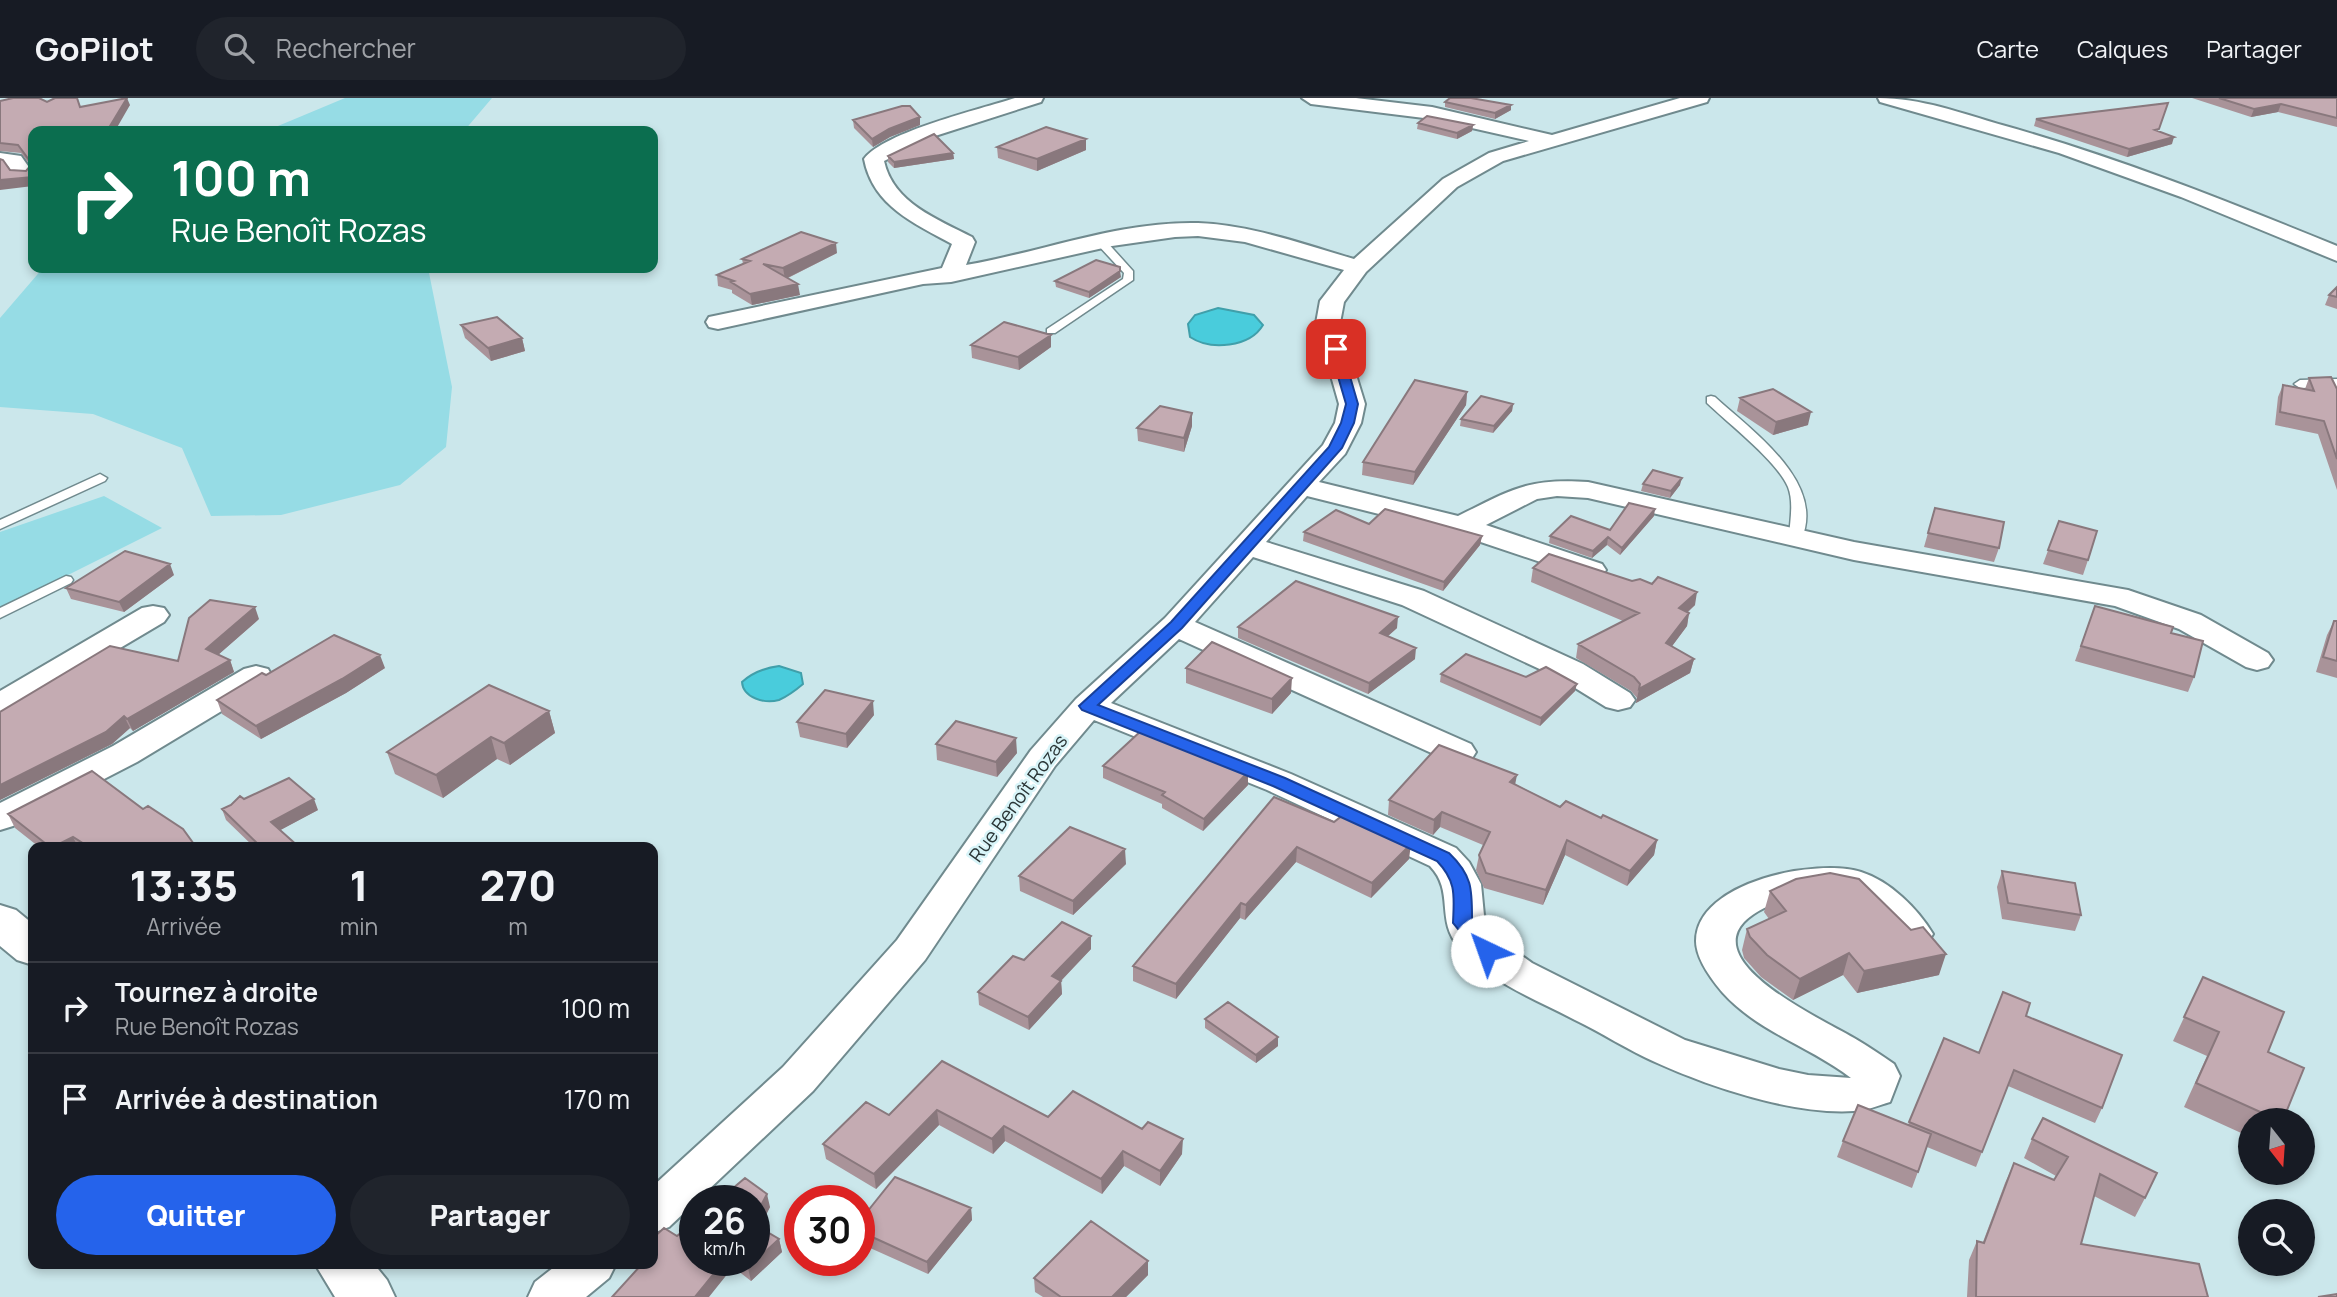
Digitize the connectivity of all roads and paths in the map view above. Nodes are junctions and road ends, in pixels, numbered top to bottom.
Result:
1 (1034, 98) edge
2 (1311, 98) edge
3 (1700, 98) edge
4 (1887, 98) edge
5 (1550, 140) junction
6 (0, 159) edge
7 (23, 173) edge
8 (1101, 242) junction
9 (2337, 254) edge
10 (1358, 267) junction
11 (951, 275) junction
12 (718, 321) dead end
13 (1051, 331) dead end
14 (2337, 383) edge
15 (2300, 384) dead end
16 (1712, 400) dead end
17 (100, 478) dead end
18 (1301, 486) junction
19 (0, 525) edge
20 (1461, 526) junction
21 (1796, 537) junction
22 (1247, 546) junction
23 (1618, 579) edge
24 (66, 580) dead end
25 (0, 614) edge
26 (153, 615) dead end
27 (1176, 625) junction
28 (2257, 660) dead end
29 (256, 676) edge
30 (1618, 700) dead end
31 (0, 705) edge
32 (1087, 706) junction
33 (1460, 752) edge
34 (0, 818) edge
35 (0, 921) edge
36 (1913, 934) edge
37 (28, 946) edge
38 (658, 1209) edge
39 (346, 1269) edge
40 (586, 1269) edge
41 (367, 1297) edge
42 (552, 1297) edge

1 - 11 street
2 - 5 street
3 - 5 street, Rue Benoît Rozas
4 - 9 street
5 - 10 street, Rue Benoît Rozas
6 - 7 street
8 - 10 street
8 - 11 street
8 - 13 lane
10 - 18 street, Rue Benoît Rozas
11 - 12 street
14 - 15 lane
16 - 21 lane
17 - 19 lane
18 - 20 street
18 - 22 street, Rue Benoît Rozas
20 - 21 street
20 - 23 street
21 - 28 street
22 - 27 street, Rue Benoît Rozas
22 - 30 street
24 - 25 lane
26 - 31 street
27 - 32 street, Rue Benoît Rozas
27 - 33 street
29 - 34 street
32 - 36 street
32 - 38 street, Rue Benoît Rozas
35 - 37 street
39 - 41 street
40 - 42 street

